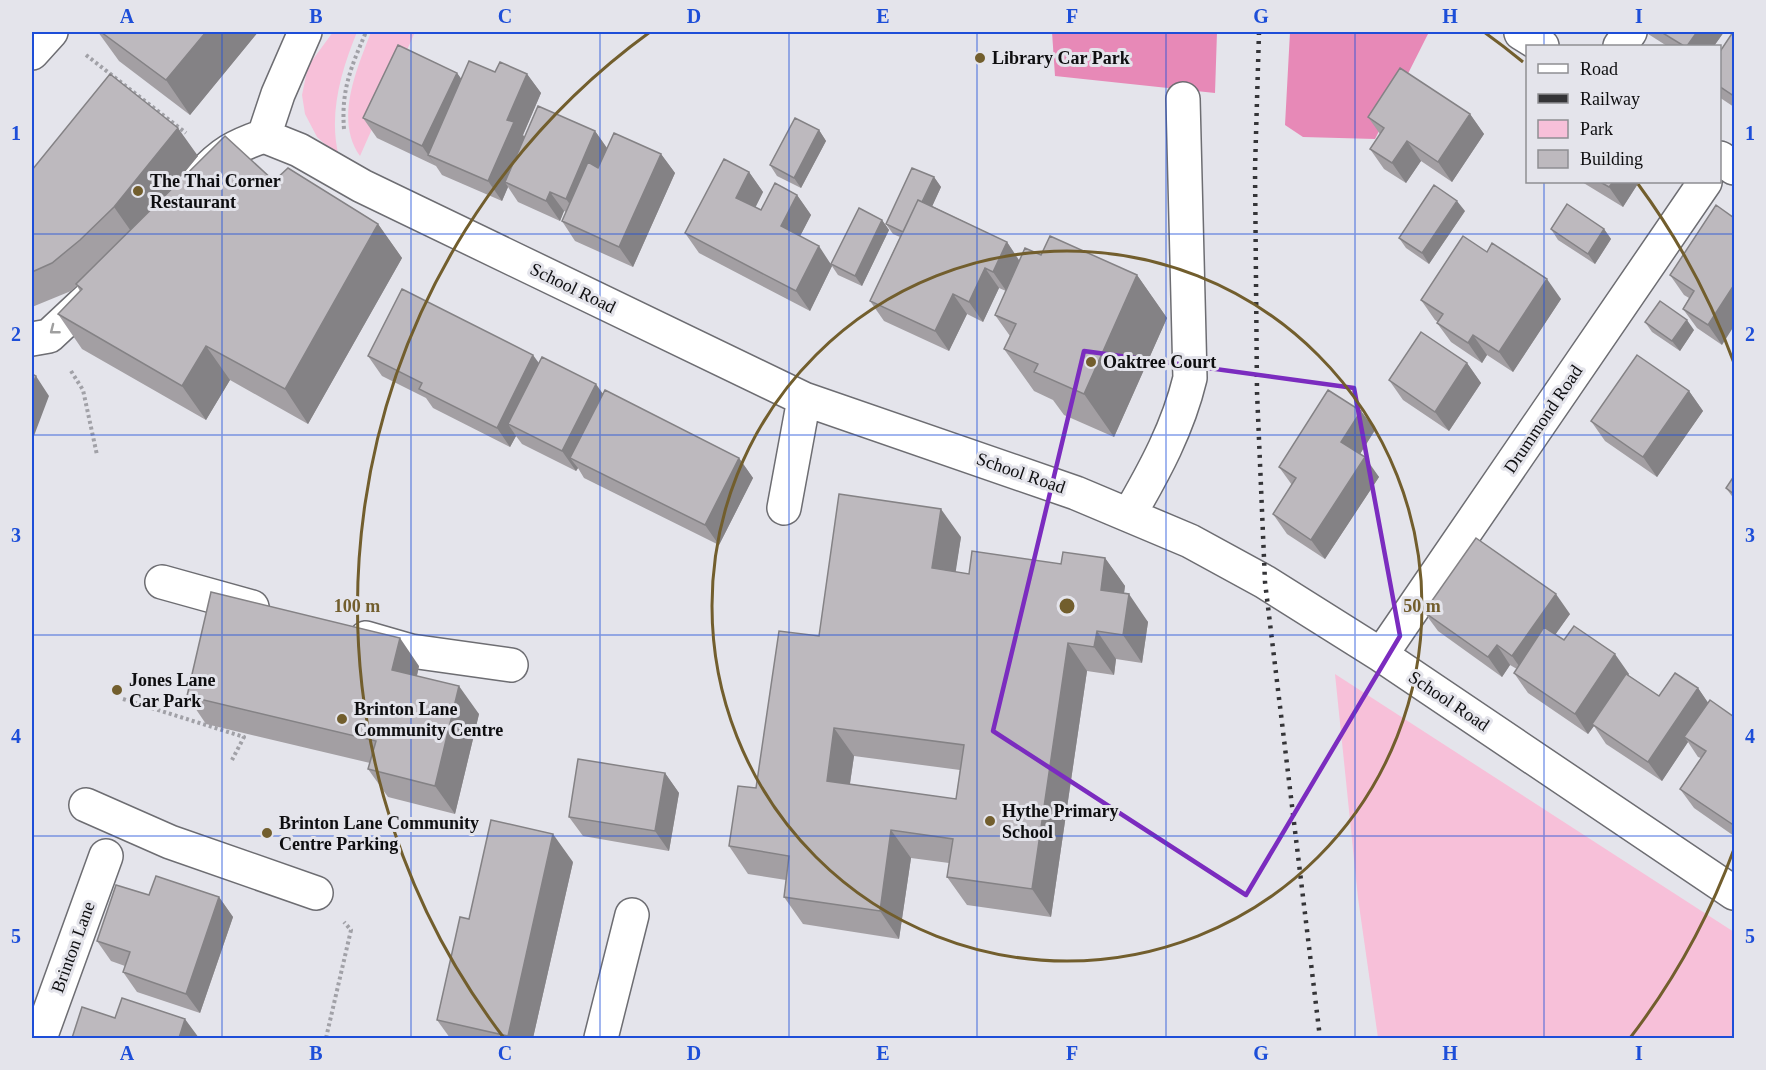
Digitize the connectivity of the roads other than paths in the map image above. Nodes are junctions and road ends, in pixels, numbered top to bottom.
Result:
1 (51, 32) edge
2 (305, 32) edge
3 (1630, 32) edge
4 (1621, 45) edge
5 (32, 53) edge
6 (1183, 99) dead end
7 (264, 136) junction
8 (1721, 160) edge
9 (1734, 168) edge
10 (1704, 183) edge
11 (183, 196) edge
12 (115, 273) edge
13 (40, 337) edge
14 (804, 399) junction
15 (784, 508) dead end
16 (1129, 515) junction
17 (162, 582) dead end
18 (275, 613) edge
19 (332, 629) edge
20 (1381, 656) junction
21 (511, 665) dead end
22 (86, 805) dead end
23 (106, 856) dead end
24 (316, 893) road end
25 (1734, 893) edge
26 (632, 915) dead end
27 (40, 1038) edge
28 (600, 1038) edge

1 - 5 street
2 - 7 street
3 - 4 street
6 - 16 street
7 - 11 street
7 - 14 street, School Road
8 - 9 street
10 - 20 street, Drummond Road
12 -> 13 street
14 - 15 street
14 - 16 street, School Road
16 - 20 street, School Road
17 - 18 street
19 - 21 street
20 - 25 street, School Road
22 - 24 street
23 - 27 street, Brinton Lane
26 - 28 street

